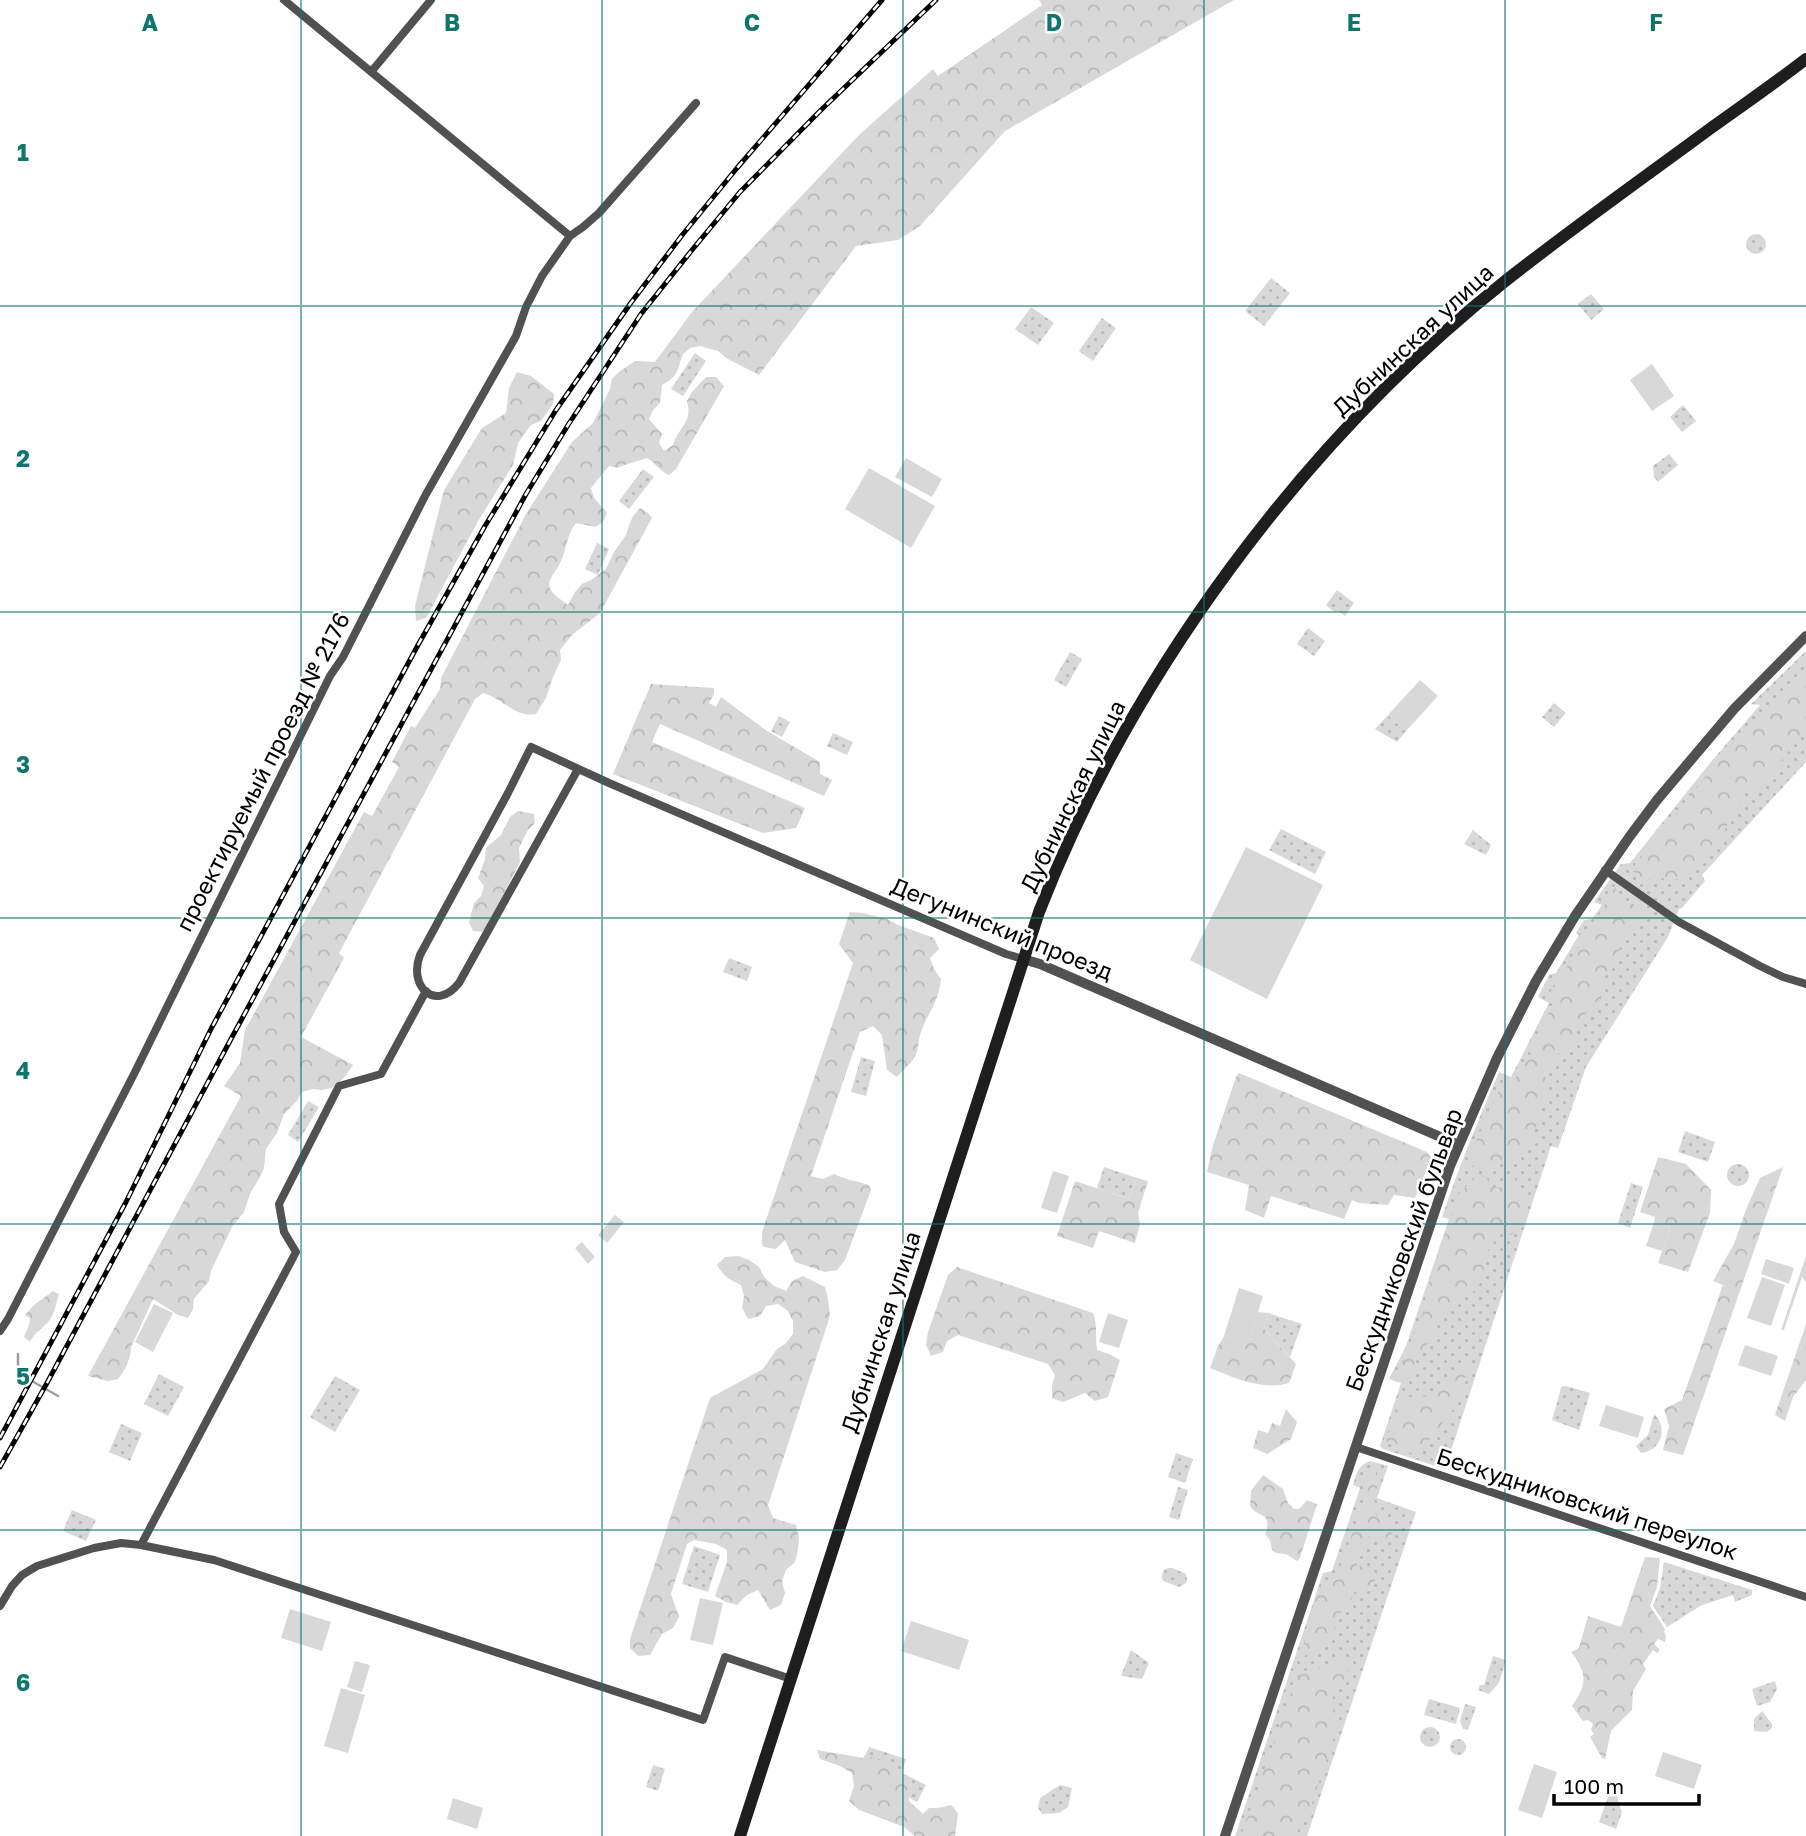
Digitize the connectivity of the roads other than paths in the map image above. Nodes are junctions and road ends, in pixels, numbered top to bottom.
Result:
1 (284, 0) edge
2 (431, 0) edge
3 (1806, 59) edge
4 (371, 72) junction
5 (696, 103) dead end
6 (570, 236) junction
7 (1806, 636) edge
8 (578, 769) junction
9 (1605, 870) junction
10 (1023, 959) junction
11 (1806, 984) edge
12 (426, 991) junction
13 (1459, 1145) junction
14 (0, 1331) edge
15 (1356, 1447) junction
16 (141, 1545) junction
17 (1806, 1597) edge
18 (0, 1606) edge
19 (791, 1679) junction
20 (740, 1836) edge
21 (1225, 1836) edge

1 - 4 street
2 - 4 street
3 - 10 main road, Дубнинская улица
4 - 6 street
5 - 6 street, проектируемый проезд № 2176
6 - 14 street, проектируемый проезд № 2176
7 - 9 street, Бескудниковский бульвар
8 - 10 street, Дегунинский проезд
8 - 12 street
8 - 12 street, Дегунинский проезд
9 - 11 street
9 - 13 street, Бескудниковский бульвар
10 - 13 street, Дегунинский проезд
10 - 19 main road, Дубнинская улица
12 - 16 street
13 - 15 street, Бескудниковский бульвар
15 - 17 street, Бескудниковский переулок
15 - 21 street, Бескудниковский бульвар
16 - 18 street
16 - 19 street
19 - 20 main road, Дубнинская улица

